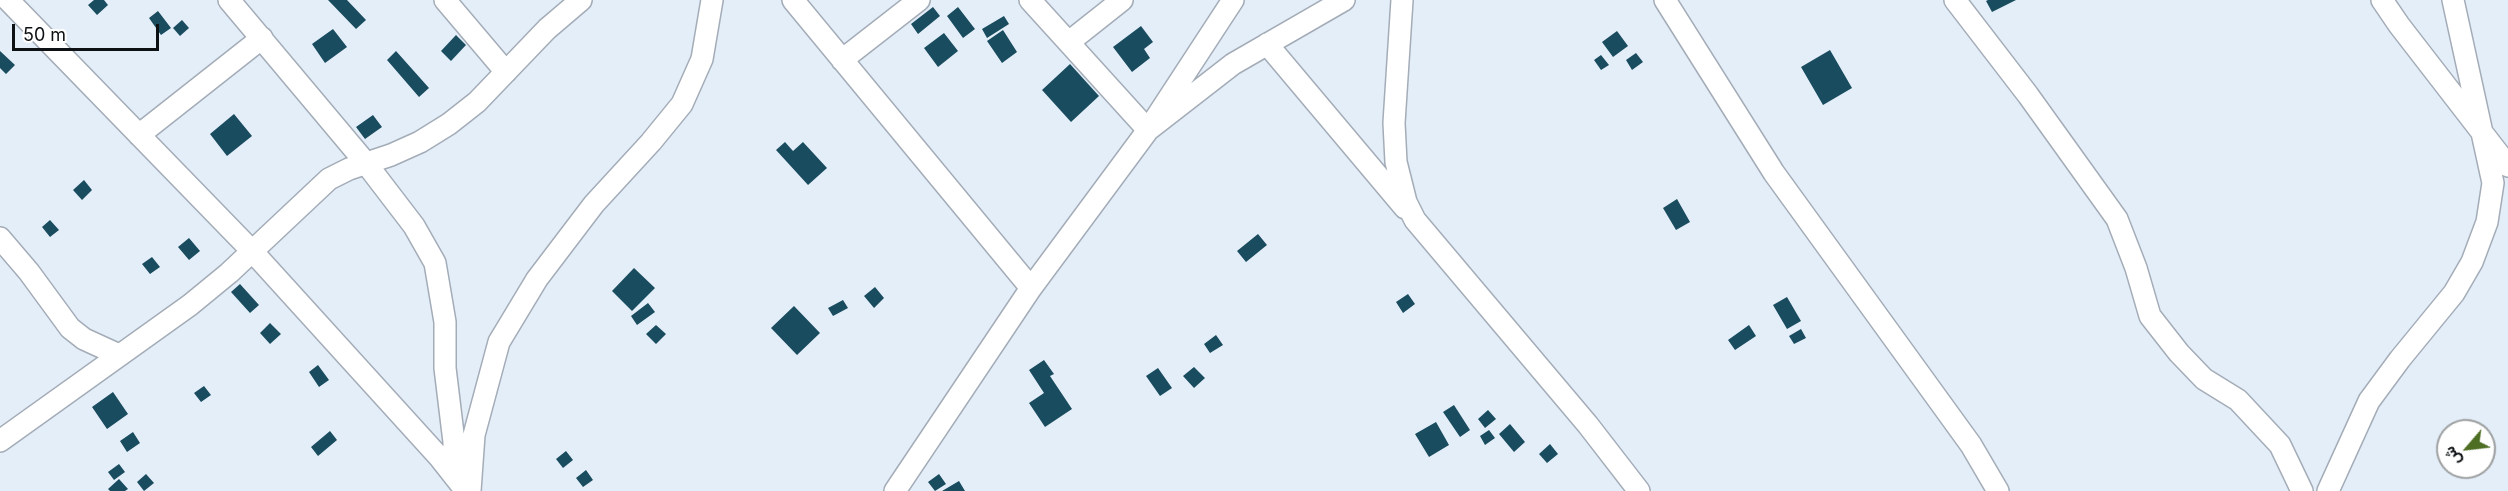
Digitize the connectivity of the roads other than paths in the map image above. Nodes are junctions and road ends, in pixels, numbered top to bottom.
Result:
1 (7, 0) edge
2 (229, 0) edge
3 (445, 0) edge
4 (581, 0) edge
5 (712, 0) edge
6 (793, 0) edge
7 (919, 0) edge
8 (1030, 0) edge
9 (1122, 0) edge
10 (1233, 0) edge
11 (1344, 0) edge
12 (1402, 0) edge
13 (1665, 0) edge
14 (1955, 0) edge
15 (2382, 0) edge
16 (2453, 0) edge
17 (0, 4) edge
18 (262, 39) junction
19 (1069, 42) junction
20 (1267, 44) junction
21 (842, 60) junction
22 (506, 72) junction
23 (1148, 130) junction
24 (2482, 132) junction
25 (139, 135) junction
26 (366, 162) junction
27 (2508, 166) edge
28 (1415, 220) junction
29 (0, 238) edge
30 (252, 251) junction
31 (1031, 288) junction
32 (119, 356) junction
33 (2, 437) edge
34 (460, 483) edge
35 (470, 491) edge
36 (895, 491) edge
37 (1640, 491) edge
38 (1998, 491) edge
39 (2302, 491) edge
40 (2328, 491) edge

1 - 17 street
1 - 25 street
2 - 18 street
3 - 22 street
4 - 22 street
5 - 35 street
6 - 21 street
7 - 21 street
8 - 19 street
9 - 19 street
10 - 23 street
11 - 20 street
12 - 28 street
13 - 38 street
14 - 39 street
15 - 24 street
16 - 24 street
18 - 25 street
18 - 26 street
19 - 23 street
20 - 23 street
20 - 28 street
21 - 31 street
22 - 26 street
23 - 31 street
24 - 27 street
24 - 40 street
25 - 30 street
26 - 30 street
26 - 34 street
28 - 37 street
29 - 32 street
30 - 32 street
30 - 34 street
31 - 36 street
32 - 33 street

